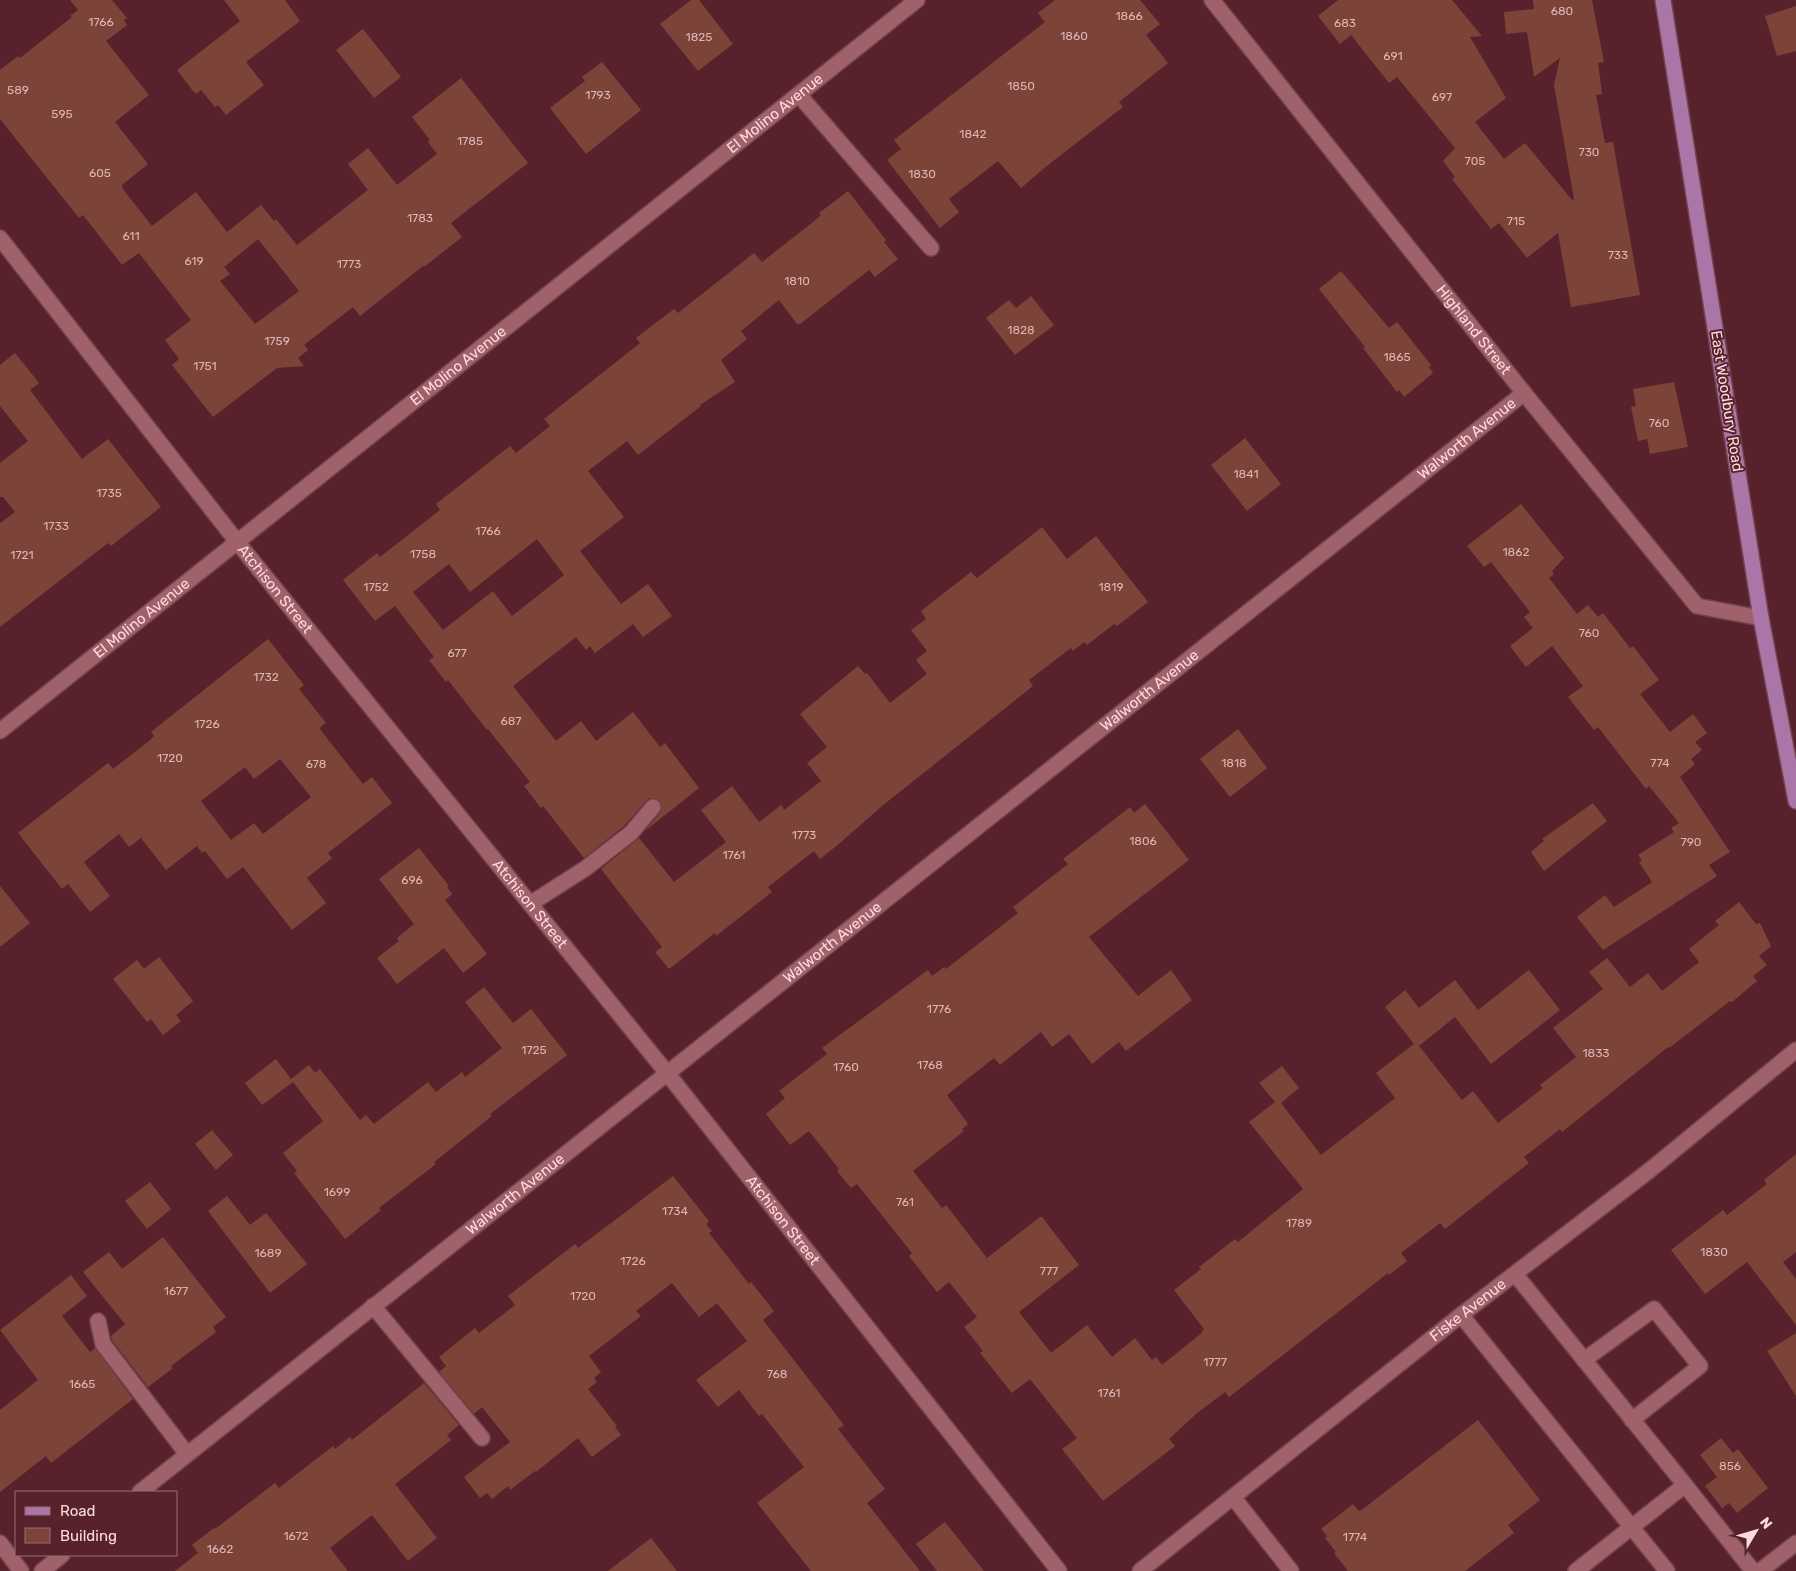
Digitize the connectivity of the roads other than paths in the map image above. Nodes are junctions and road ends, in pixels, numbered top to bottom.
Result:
1 (917, 0) edge
2 (1212, 0) edge
3 (1663, 0) edge
4 (799, 95) junction
5 (0, 238) edge
6 (931, 248) dead end
7 (1524, 393) junction
8 (238, 542) junction
9 (1761, 618) junction
10 (0, 731) edge
11 (1796, 801) edge
12 (653, 807) dead end
13 (530, 904) junction
14 (1796, 1050) edge
15 (667, 1073) junction
16 (1515, 1274) junction
17 (373, 1306) junction
18 (1461, 1315) junction
19 (98, 1320) dead end
20 (1584, 1360) junction
21 (1632, 1420) junction
22 (482, 1438) dead end
23 (188, 1454) junction
24 (1685, 1484) junction
25 (141, 1491) edge
26 (1233, 1497) junction
27 (1631, 1527) junction
28 (0, 1543) edge
29 (1796, 1543) edge
30 (61, 1556) edge
31 (1288, 1570) edge
32 (22, 1571) edge
33 (42, 1571) edge
34 (1060, 1571) edge
35 (1140, 1571) edge
36 (1576, 1571) edge
37 (1667, 1571) edge
38 (1753, 1571) edge
39 (1760, 1571) edge

1 - 4 street, El Molino Avenue
2 - 7 street, Highland Street
3 - 9 main road, East Woodbury Road
4 - 6 street
4 - 8 street, El Molino Avenue
5 - 8 street, Atchison Street
7 - 9 street, Highland Street
7 - 15 street, Walworth Avenue
8 - 10 street, El Molino Avenue
8 - 13 street, Atchison Street
9 - 11 main road, East Woodbury Road
12 - 13 street
13 - 15 street, Atchison Street
14 - 16 street, Fiske Avenue
15 - 17 street, Walworth Avenue
15 - 34 street, Atchison Street
16 - 18 street, Fiske Avenue
16 - 20 street
17 - 22 street
17 - 23 street, Walworth Avenue
18 - 26 street, Fiske Avenue
18 - 27 street
19 - 23 street
20 - 21 street
20 - 21 street
21 - 24 street
23 - 25 street, Walworth Avenue
24 - 27 street
24 - 38 street
26 - 31 street
26 - 35 street, Fiske Avenue
27 - 36 street
27 - 37 street
28 - 32 street
29 - 39 street
30 - 33 street

